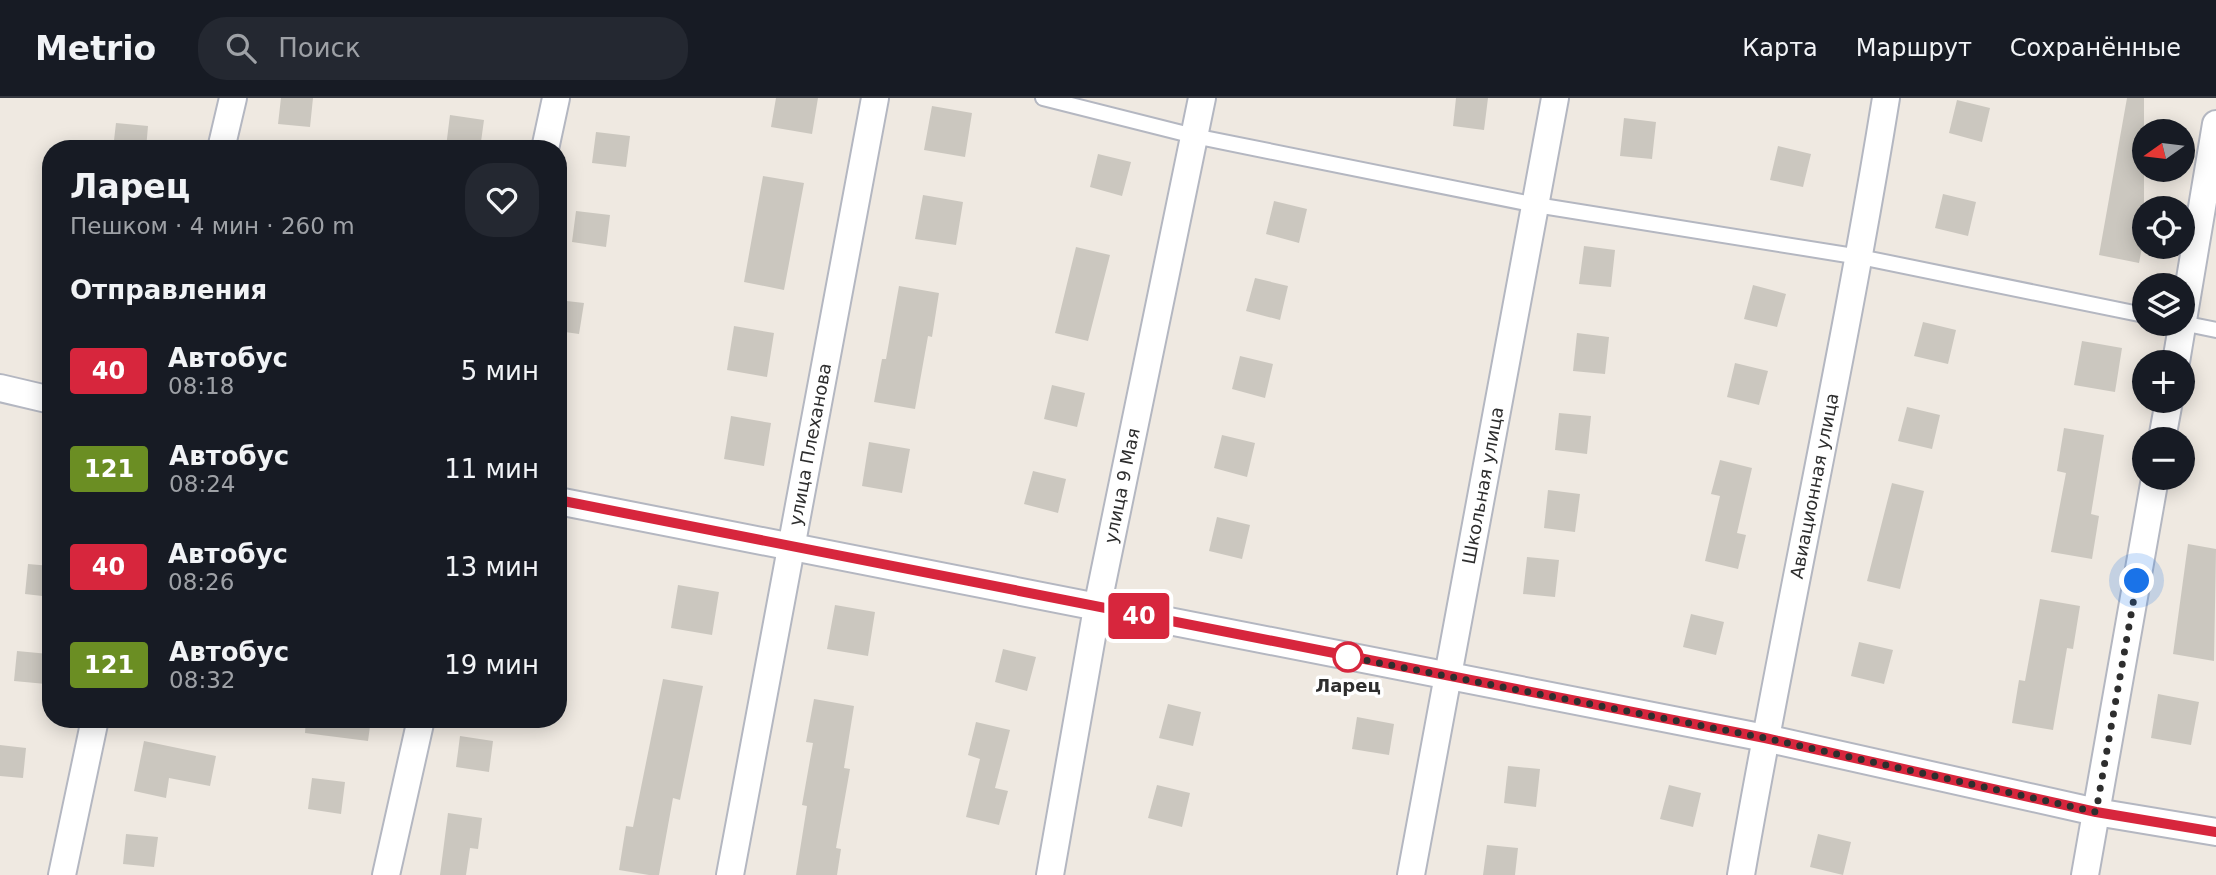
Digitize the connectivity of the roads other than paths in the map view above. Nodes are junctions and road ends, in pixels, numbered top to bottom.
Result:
1 (233, 98) edge
2 (556, 98) edge
3 (875, 98) edge
4 (1043, 98) edge
5 (1202, 98) edge
6 (1555, 98) edge
7 (1886, 98) edge
8 (2216, 124) edge
9 (1194, 136) junction
10 (223, 140) edge
11 (547, 140) edge
12 (1536, 205) junction
13 (1860, 257) junction
14 (2191, 273) edge
15 (2132, 313) edge
16 (2195, 326) edge
17 (2216, 330) edge
18 (0, 387) edge
19 (42, 398) edge
20 (2153, 490) edge
21 (567, 502) edge
22 (792, 545) junction
23 (1097, 608) junction
24 (1446, 676) junction
25 (93, 728) edge
26 (419, 728) edge
27 (1765, 738) junction
28 (2096, 812) junction
29 (2216, 832) edge
30 (62, 875) edge
31 (386, 875) edge
32 (730, 875) edge
33 (1050, 875) edge
34 (1411, 875) edge
35 (1741, 875) edge
36 (2085, 875) edge

1 - 10 street
2 - 11 street
3 - 22 street, улица Плеханова
4 - 9 lane
5 - 9 street, улица 9 Мая
6 - 12 street, Школьная улица
7 - 13 street, Авиационная улица
8 - 14 street
9 - 12 lane
9 - 23 street, улица 9 Мая
12 - 13 lane
12 - 24 street, Школьная улица
13 - 15 lane
13 - 27 street, Авиационная улица
16 - 17 lane
18 - 19 street
20 - 28 street
21 - 22 street
22 - 23 street
22 - 32 street, улица Плеханова
23 - 24 street
23 - 33 street, улица 9 Мая
24 - 27 street
24 - 34 street, Школьная улица
25 - 30 street
26 - 31 street
27 - 28 street
27 - 35 street, Авиационная улица
28 - 29 street
28 - 36 street

